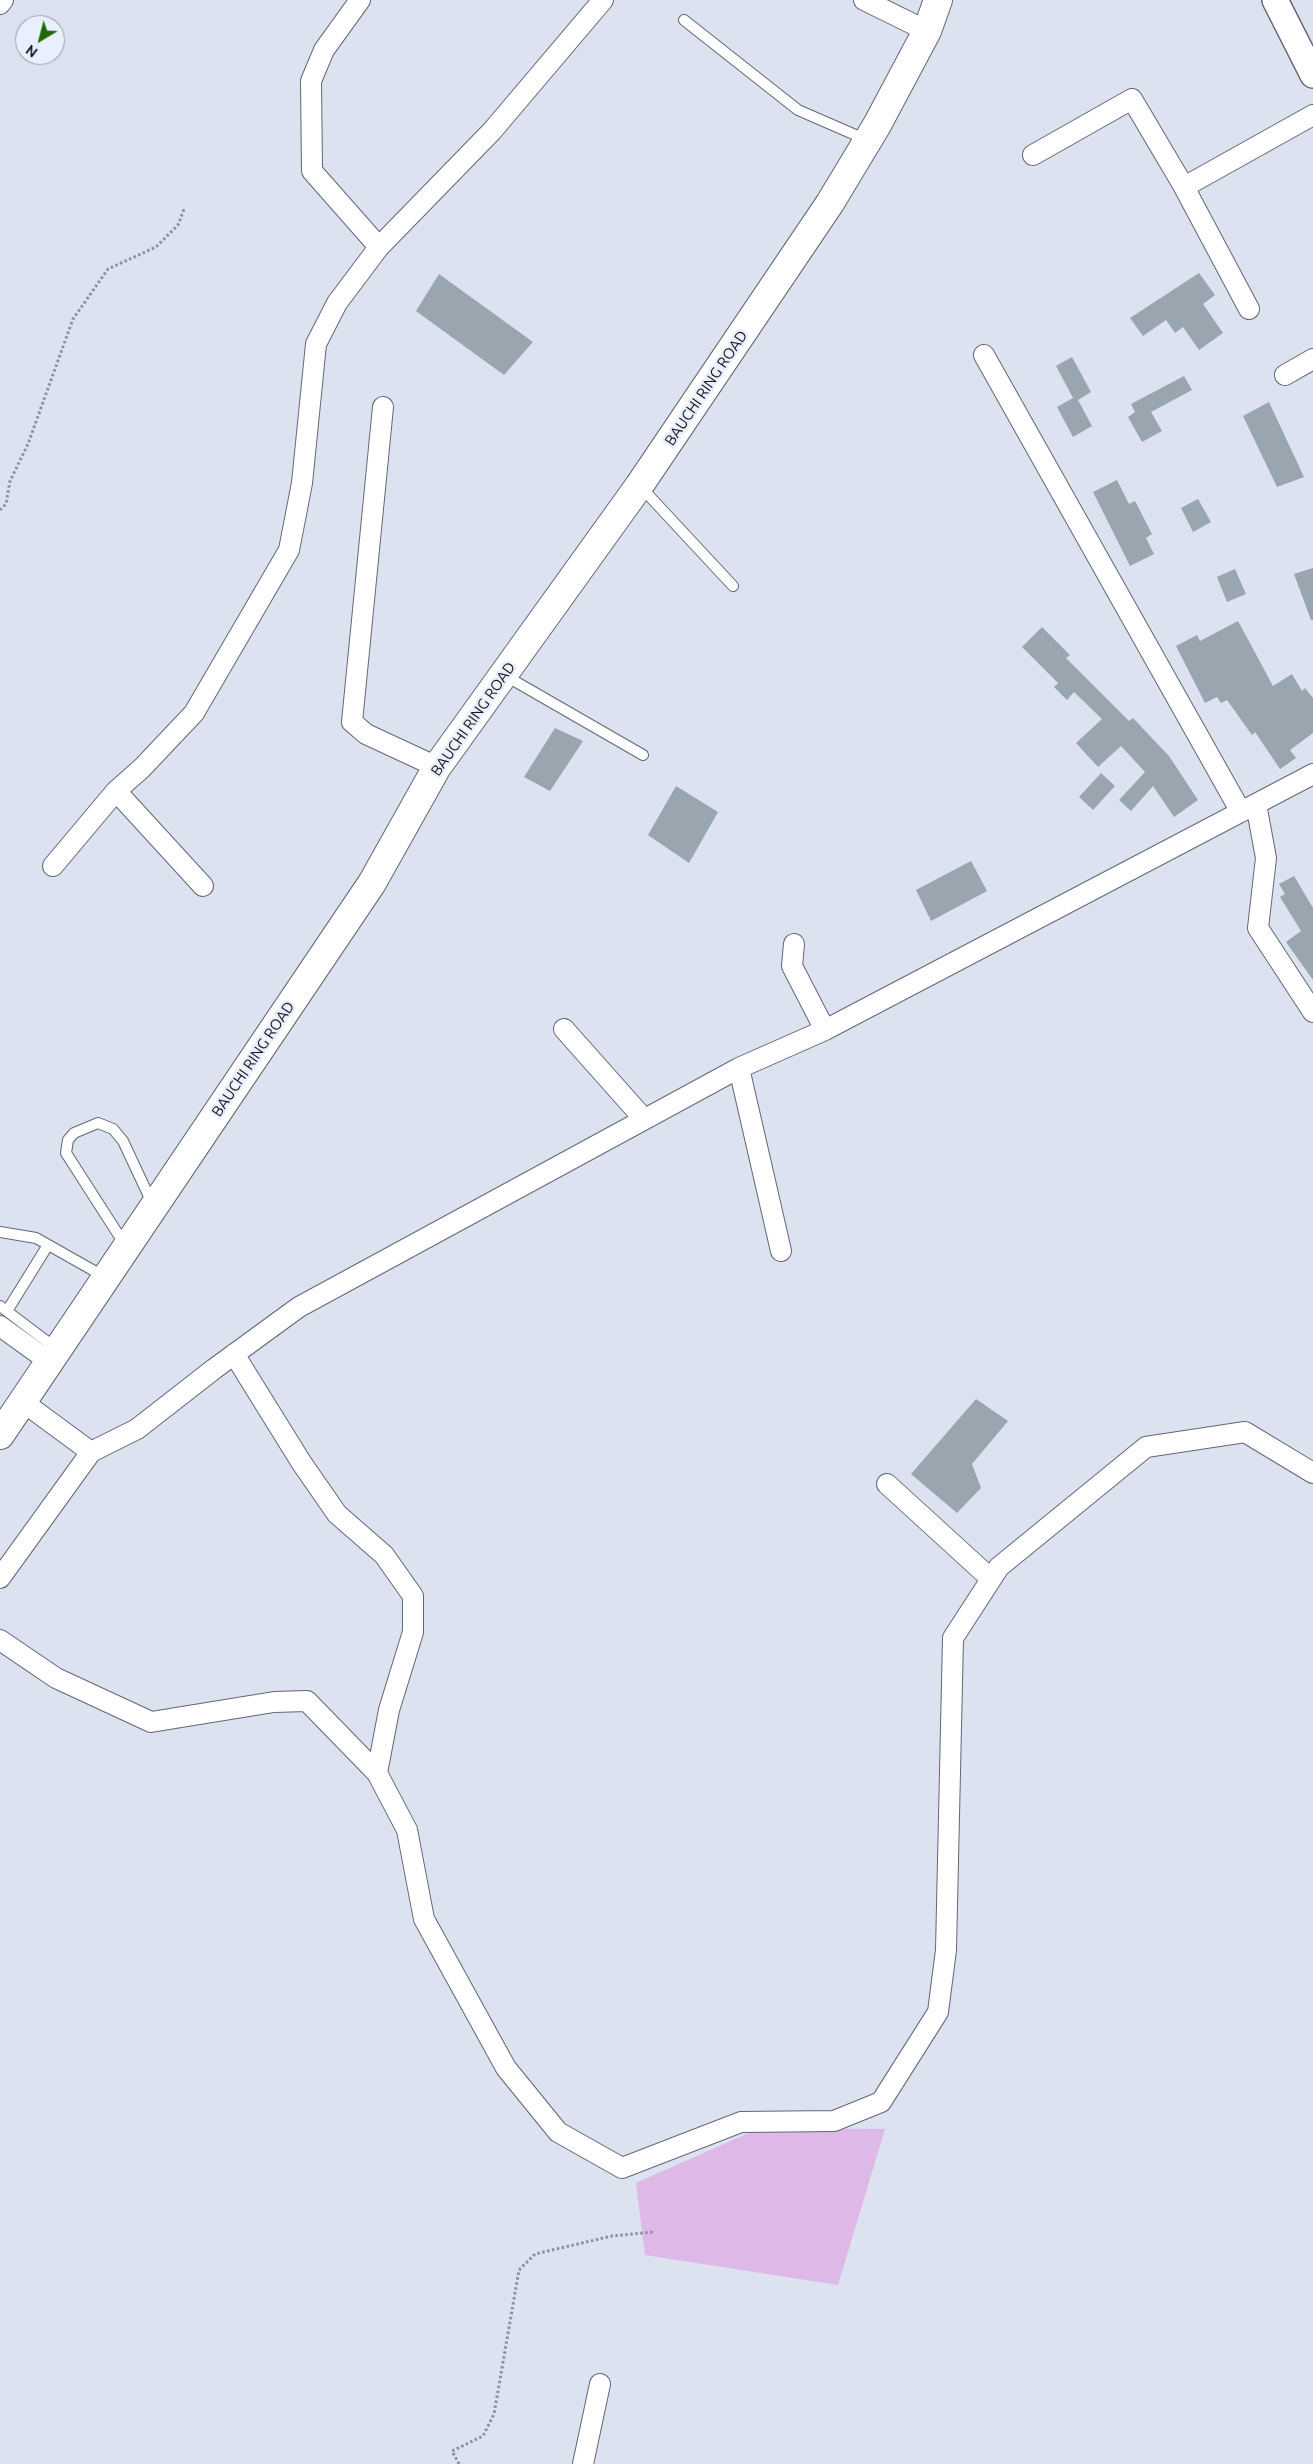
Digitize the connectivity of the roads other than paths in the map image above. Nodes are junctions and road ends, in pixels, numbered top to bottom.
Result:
1 (3, 0) edge
2 (360, 0) edge
3 (603, 0) edge
4 (864, 0) edge
5 (938, 0) edge
6 (1274, 0) edge
7 (0, 4) edge
8 (684, 20) dead end
9 (927, 31) junction
10 (1313, 75) edge
11 (1313, 115) edge
12 (868, 141) junction
13 (1033, 155) dead end
14 (1184, 187) junction
15 (379, 247) junction
16 (1249, 309) dead end
17 (984, 356) dead end
18 (1313, 359) edge
19 (1285, 375) dead end
20 (383, 407) dead end
21 (639, 486) junction
22 (733, 586) dead end
23 (504, 675) junction
24 (643, 755) dead end
25 (437, 767) junction
26 (1313, 774) edge
27 (116, 791) junction
28 (1248, 808) junction
29 (53, 866) dead end
30 (203, 886) dead end
31 (794, 944) dead end
32 (1313, 1012) edge
33 (564, 1029) dead end
34 (825, 1030) junction
35 (738, 1068) junction
36 (644, 1119) junction
37 (154, 1207) junction
38 (0, 1232) edge
39 (48, 1245) junction
40 (126, 1248) junction
41 (781, 1250) dead end
42 (106, 1278) junction
43 (2, 1315) edge
44 (234, 1354) junction
45 (54, 1356) junction
46 (23, 1402) junction
47 (0, 1435) edge
48 (91, 1452) junction
49 (1313, 1473) edge
50 (887, 1484) dead end
51 (0, 1578) edge
52 (991, 1579) junction
53 (0, 1640) edge
54 (377, 1773) junction
55 (600, 2384) dead end
56 (583, 2464) edge

1 - 7 street
2 - 15 street
3 - 15 street
4 - 9 street
5 - 9 main road, BAUCHI RING ROAD
6 - 10 street
8 - 12 lane
9 - 12 main road, BAUCHI RING ROAD
11 - 14 street
12 - 21 main road, BAUCHI RING ROAD
13 - 14 street
14 - 16 street
15 - 27 street
17 - 28 street
18 - 19 street
20 - 25 street
21 - 22 lane
21 - 23 main road, BAUCHI RING ROAD
23 - 24 lane
23 - 25 main road, BAUCHI RING ROAD
25 - 37 main road, BAUCHI RING ROAD
26 - 28 street
27 - 29 street
27 - 30 street
28 - 32 street
28 - 34 street
31 - 34 street
33 - 36 street
34 - 35 street
35 - 36 street
35 - 41 street
36 - 44 street
37 - 40 main road, BAUCHI RING ROAD
37 - 40 lane
38 - 39 lane
39 - 42 lane
39 - 43 lane
40 - 42 main road, BAUCHI RING ROAD
42 - 45 main road, BAUCHI RING ROAD
43 - 45 street
44 - 48 street
44 - 54 street
45 - 46 main road, BAUCHI RING ROAD
46 - 47 main road, BAUCHI RING ROAD
46 - 48 street
48 - 51 street
49 - 52 street
50 - 52 street
52 - 54 street
53 - 54 street
55 - 56 street

